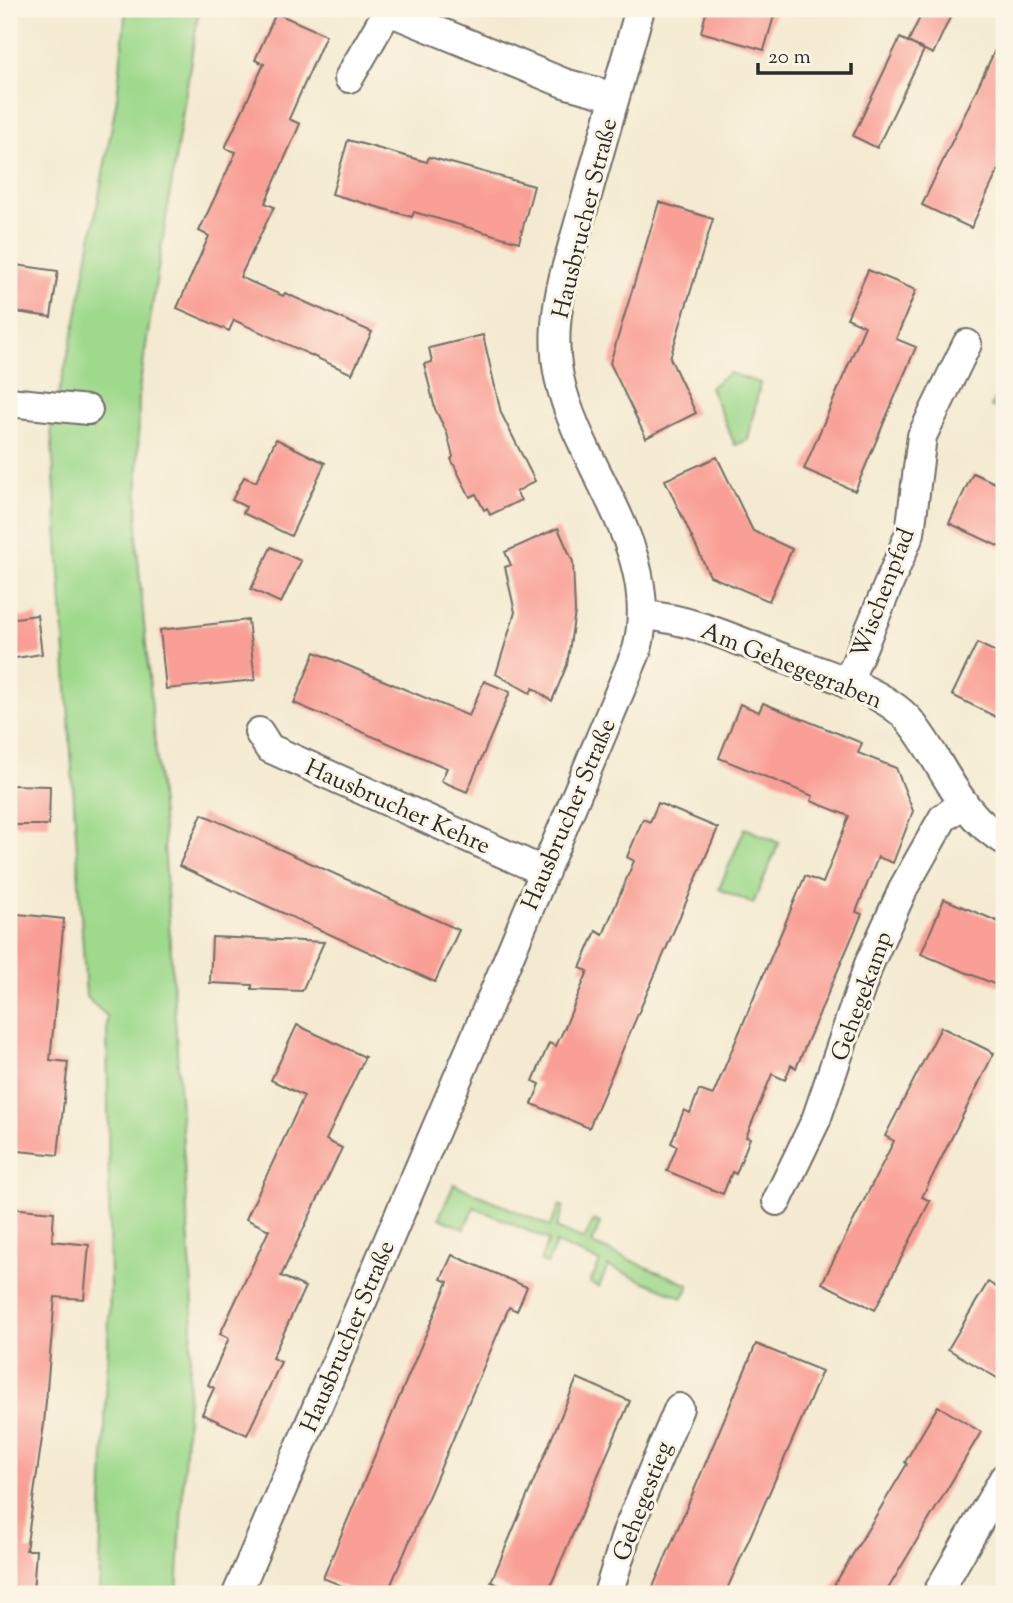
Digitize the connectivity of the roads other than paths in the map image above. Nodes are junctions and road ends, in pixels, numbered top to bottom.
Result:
1 (640, 9) edge
2 (389, 10) edge
3 (349, 78) dead end
4 (615, 97) junction
5 (967, 344) dead end
6 (9, 402) edge
7 (88, 411) dead end
8 (643, 615) junction
9 (847, 684) junction
10 (259, 732) dead end
11 (964, 803) junction
12 (1004, 840) edge
13 (545, 872) junction
14 (777, 1201) dead end
15 (679, 1408) dead end
16 (1004, 1478) edge
17 (237, 1594) edge
18 (608, 1594) edge
19 (937, 1594) edge

1 - 4 street, Hausbrucher Straße
2 - 3 street
2 - 4 street
4 - 8 street, Hausbrucher Straße
5 - 9 street, Wischenpfad
6 - 7 street
8 - 9 street, Am Gehegegraben
8 - 13 street, Hausbrucher Straße
9 - 11 street, Am Gehegegraben
10 - 13 street, Hausbrucher Kehre
11 - 12 street, Am Gehegegraben
11 - 14 street, Gehegekamp
13 - 17 street, Hausbrucher Straße
15 - 18 street, Gehegestieg
16 - 19 street

